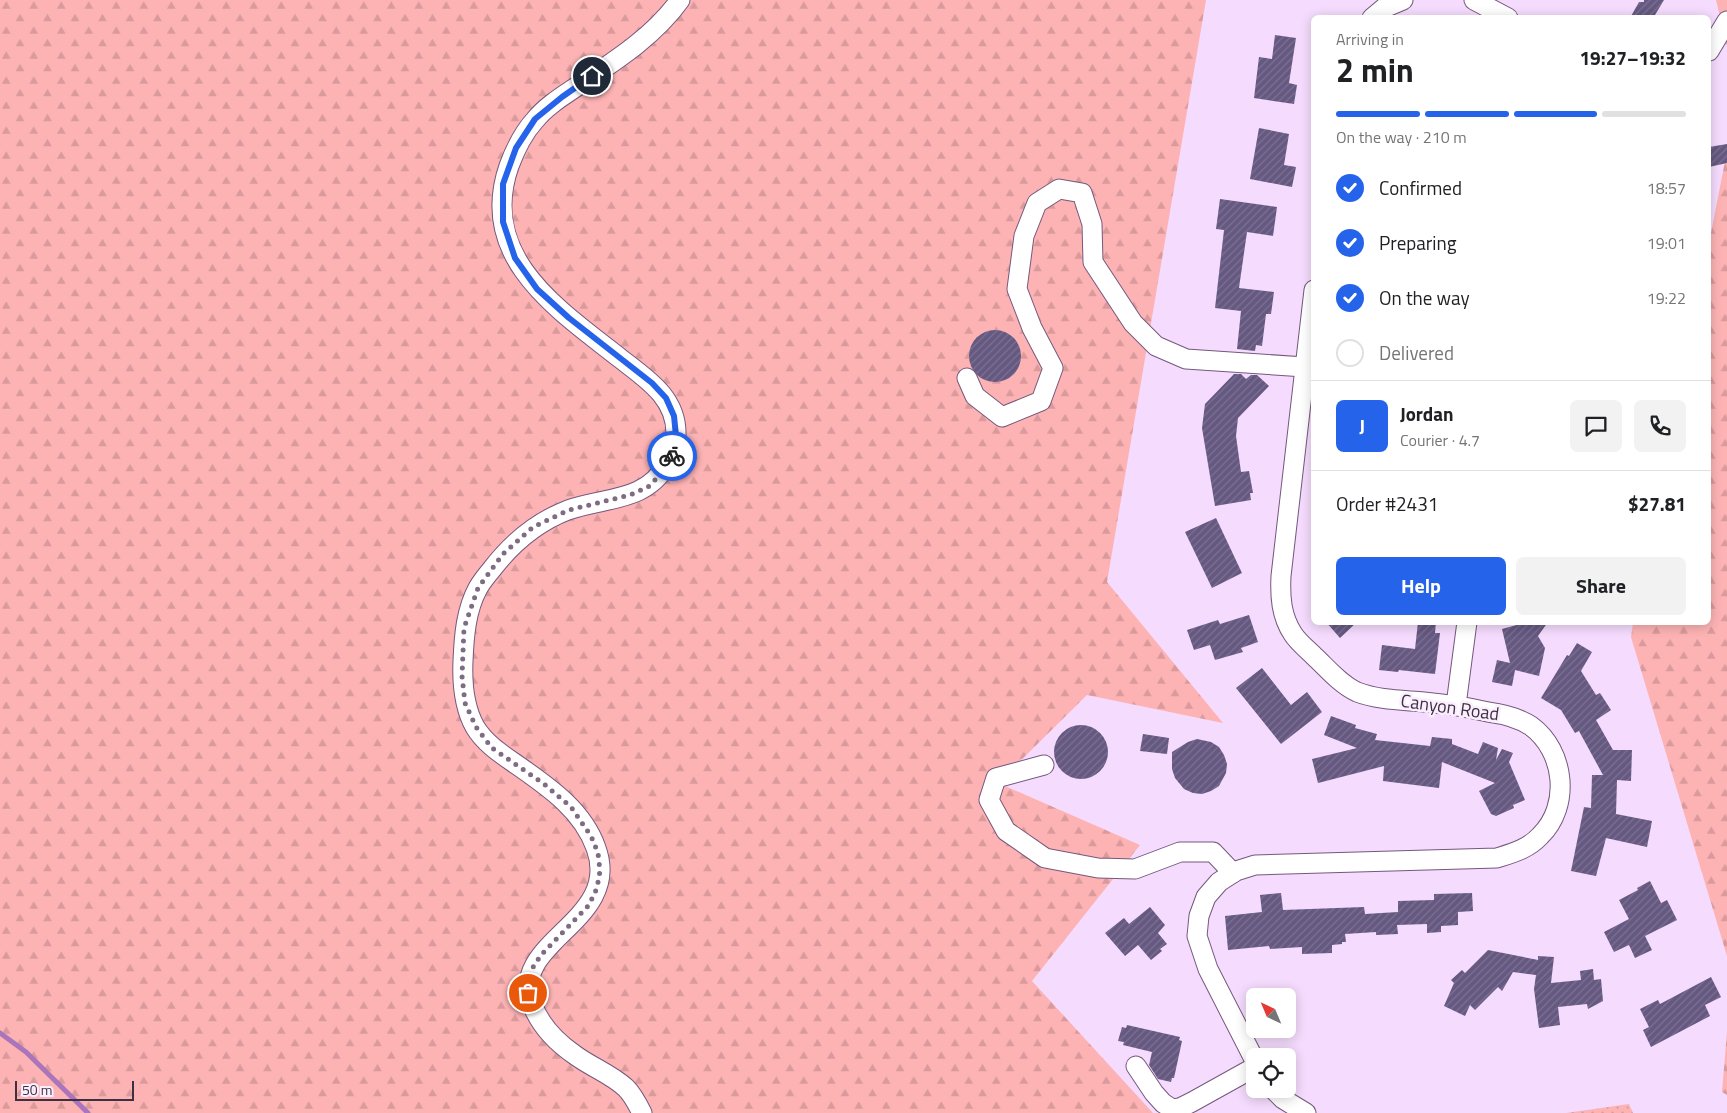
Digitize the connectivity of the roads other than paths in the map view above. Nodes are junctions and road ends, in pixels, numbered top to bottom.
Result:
1 (680, 0) edge
2 (1403, 0) edge
3 (1474, 0) edge
4 (1376, 15) edge
5 (1502, 15) edge
6 (1727, 21) edge
7 (1711, 48) edge
8 (1311, 316) edge
9 (1305, 367) junction
10 (967, 378) dead end
11 (1467, 625) edge
12 (1456, 705) junction
13 (1044, 765) dead end
14 (1233, 873) junction
15 (1248, 1048) edge
16 (1136, 1066) dead end
17 (1246, 1072) edge
18 (1282, 1098) edge
19 (642, 1113) edge
20 (1306, 1113) edge

1 - 19 street
2 - 4 street
3 - 5 street
6 - 7 street
8 - 9 street, Canyon Road
9 - 10 street
9 - 12 street, Canyon Road
11 - 12 street
12 - 14 street, Canyon Road
13 - 14 street
14 - 15 street, Canyon Road
16 - 17 street
18 - 20 street

